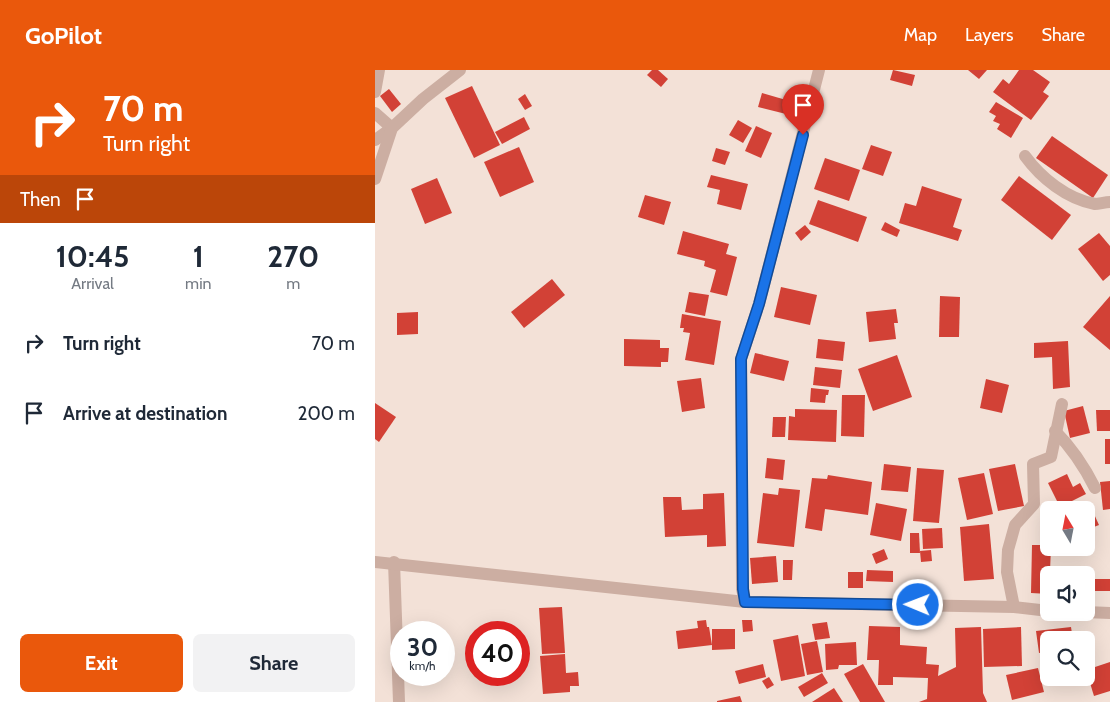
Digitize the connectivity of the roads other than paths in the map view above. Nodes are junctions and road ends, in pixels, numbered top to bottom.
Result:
1 (379, 70) edge
2 (460, 70) edge
3 (819, 70) edge
4 (375, 92) edge
5 (375, 113) edge
6 (392, 128) junction
7 (375, 140) edge
8 (1025, 156) dead end
9 (375, 179) edge
10 (1110, 202) edge
11 (1062, 404) dead end
12 (1055, 431) junction
13 (1095, 488) dead end
14 (375, 562) edge
15 (394, 562) junction
16 (745, 602) junction
17 (1014, 607) junction
18 (1040, 610) edge
19 (1095, 612) edge
20 (1110, 613) edge
21 (399, 702) edge

1 - 4 street
2 - 6 street
3 - 16 street
5 - 6 street
6 - 7 street
6 - 9 street
8 - 10 street
11 - 12 street
12 - 13 street
12 - 17 street
14 - 15 street
15 - 16 street
15 - 21 street
16 - 17 street
17 - 18 street
19 - 20 street

